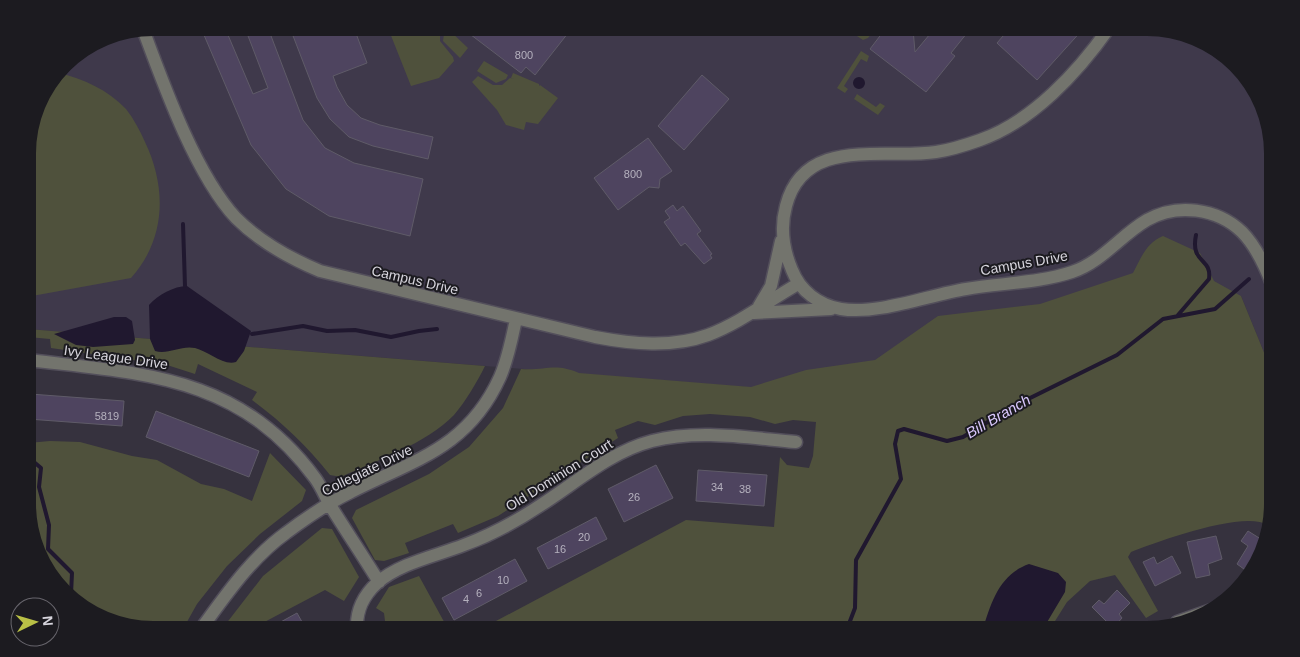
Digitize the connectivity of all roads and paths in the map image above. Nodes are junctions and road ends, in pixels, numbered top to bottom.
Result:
1 (1103, 36) edge
2 (147, 37) edge
3 (782, 231) junction
4 (1264, 267) edge
5 (798, 284) junction
6 (841, 309) junction
7 (755, 311) junction
8 (516, 318) junction
9 (36, 361) edge
10 (796, 442) dead end
11 (330, 504) junction
12 (379, 582) junction
13 (207, 621) edge
14 (358, 621) edge

1 - 3 street
2 - 8 street, Campus Drive
3 - 5 street
3 - 7 street
4 - 6 street, Campus Drive
5 - 6 street, Campus Drive
5 - 7 street, Campus Drive
6 - 7 street
7 - 8 street, Campus Drive
8 - 11 street, Collegiate Drive
9 - 11 street, Ivy League Drive
10 - 12 street, Old Dominion Court
11 - 12 street
11 - 13 street, Collegiate Drive
12 - 14 street, Old Dominion Court

